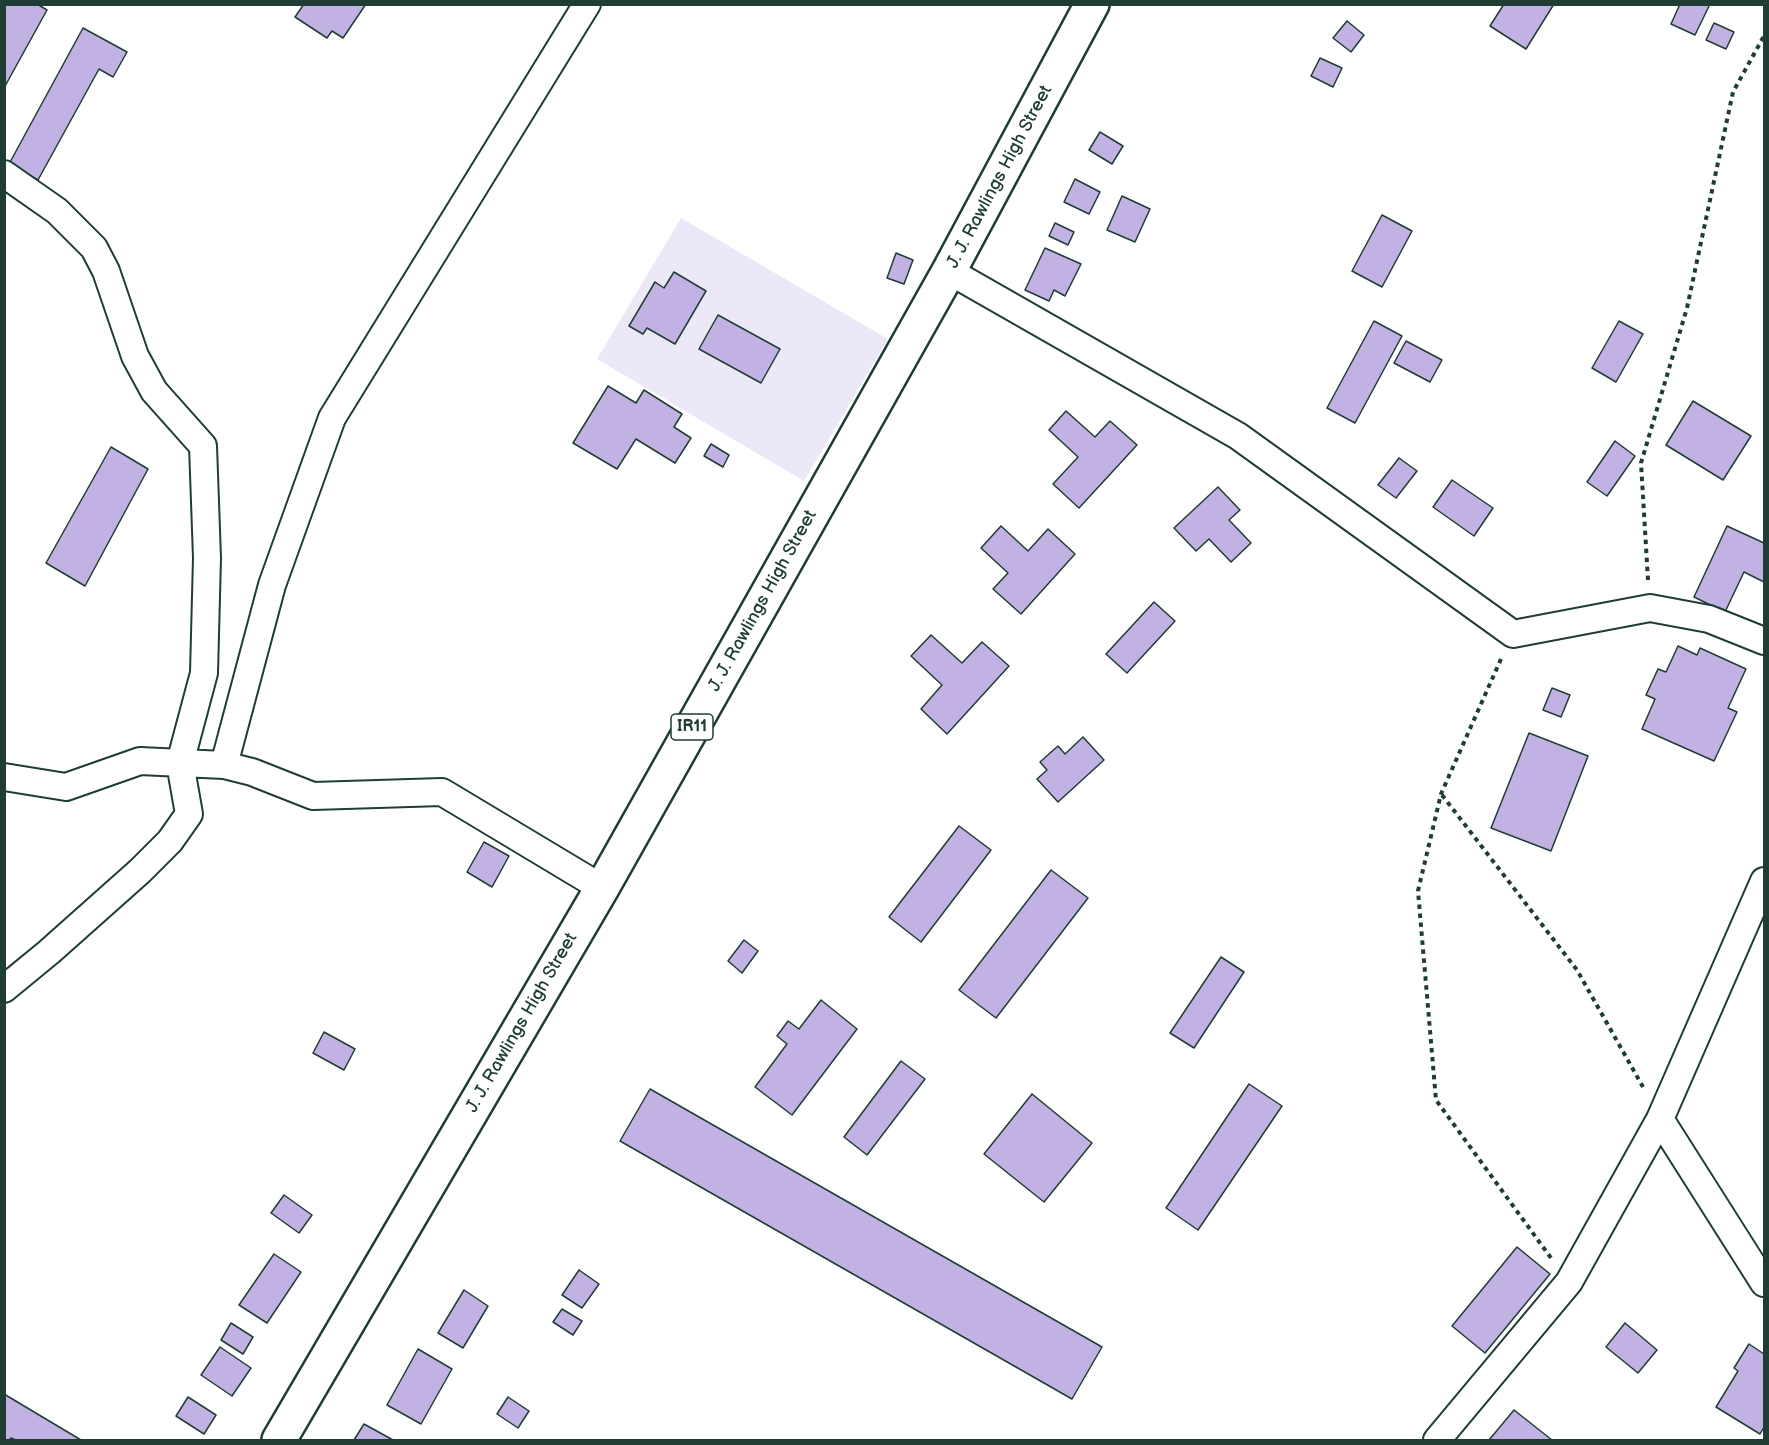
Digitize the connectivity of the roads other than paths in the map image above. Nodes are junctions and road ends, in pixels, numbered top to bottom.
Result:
1 (587, 4) edge
2 (1092, 4) edge
3 (4, 174) edge
4 (949, 271) junction
5 (1764, 641) edge
6 (180, 763) junction
7 (224, 765) junction
8 (4, 777) edge
9 (1764, 881) edge
10 (602, 888) junction
11 (4, 989) edge
12 (1660, 1119) junction
13 (1764, 1283) edge
14 (279, 1440) edge
15 (1437, 1440) edge

1 - 7 street
2 - 4 main road, J. J. Rawlings High Street / IR11
3 - 6 street
4 - 5 street
4 - 10 main road, J. J. Rawlings High Street / IR11
6 - 7 street
6 - 8 street
6 - 11 street
7 - 10 street
9 - 12 street
10 - 14 main road, J. J. Rawlings High Street / IR11
12 - 13 street
12 - 15 street

